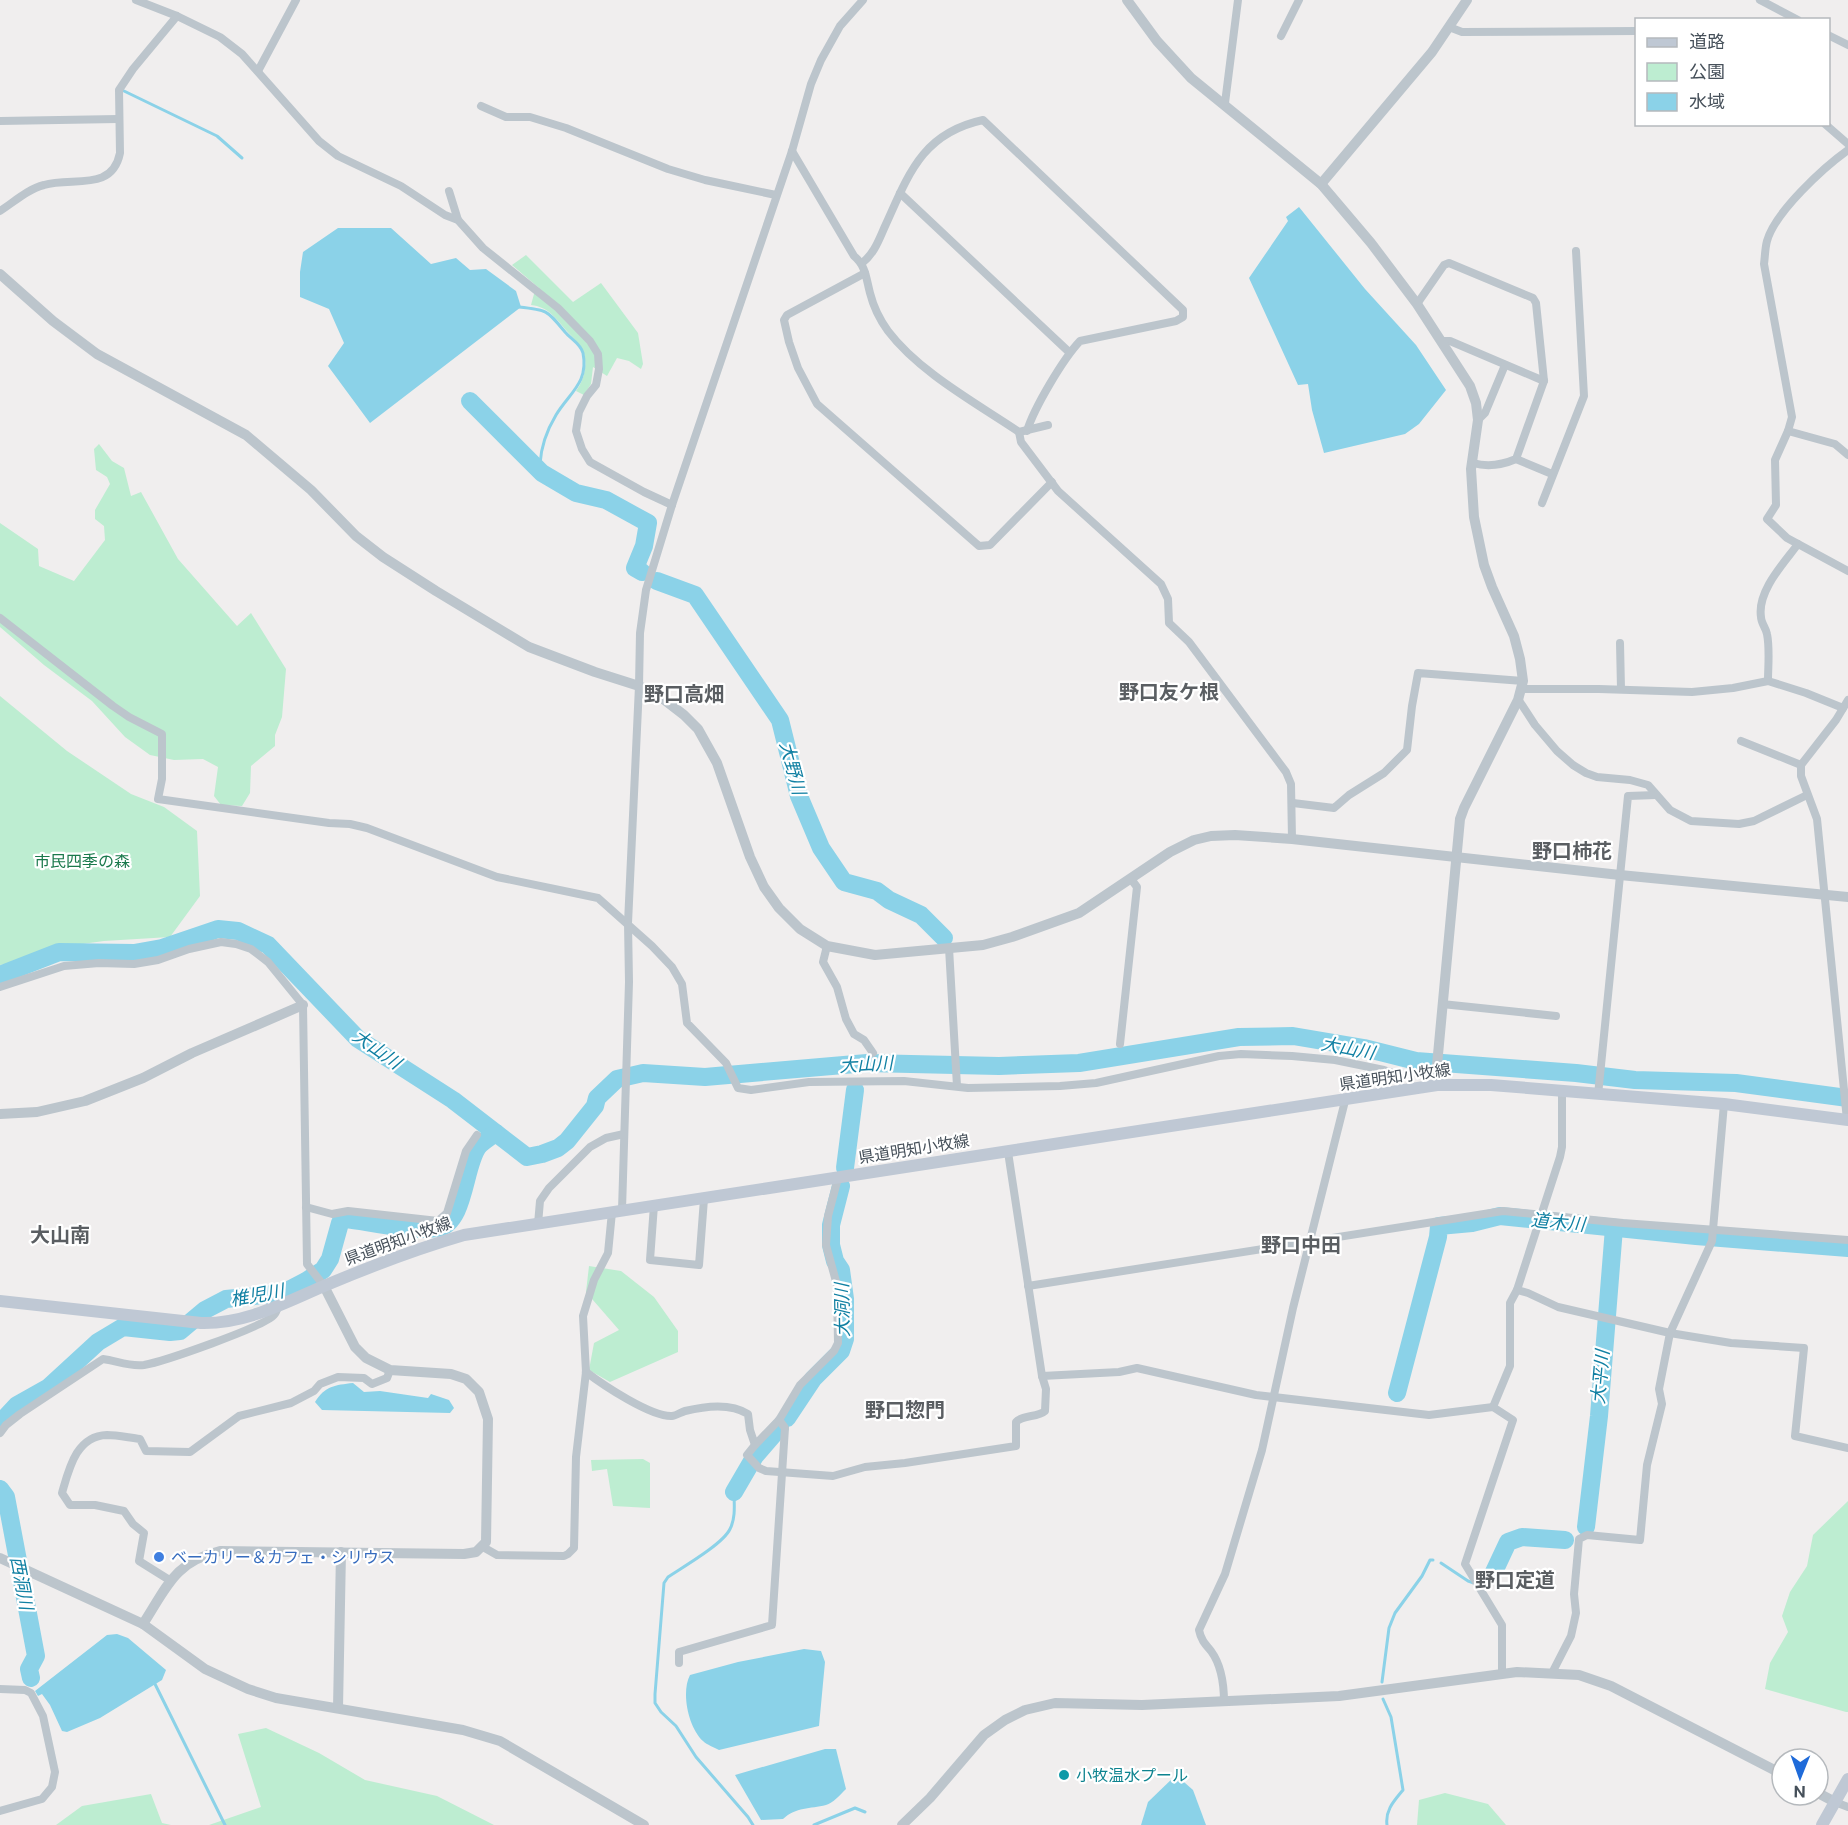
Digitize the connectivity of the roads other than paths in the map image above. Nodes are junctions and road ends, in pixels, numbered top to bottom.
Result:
1 (135, 0) edge
2 (296, 0) edge
3 (863, 0) edge
4 (1127, 0) edge
5 (1238, 0) edge
6 (1299, 0) edge
7 (1760, 0) edge
8 (1463, 1) edge
9 (177, 16) junction
10 (1794, 18) edge
11 (1449, 27) junction
12 (1635, 31) edge
13 (1281, 36) dead end
14 (1830, 36) edge
15 (1848, 45) edge
16 (258, 71) junction
17 (1224, 103) junction
18 (482, 106) dead end
19 (118, 119) junction
20 (0, 121) edge
21 (1827, 126) edge
22 (1848, 144) edge
23 (1848, 150) edge
24 (792, 151) junction
25 (1321, 184) junction
26 (449, 190) dead end
27 (900, 193) junction
28 (776, 195) junction
29 (0, 212) edge
30 (458, 220) junction
31 (1576, 251) dead end
32 (862, 263) junction
33 (865, 273) junction
34 (0, 274) edge
35 (1417, 304) junction
36 (1441, 341) junction
37 (1070, 352) junction
38 (1505, 365) junction
39 (1544, 381) junction
40 (1478, 420) junction
41 (1048, 425) dead end
42 (1788, 431) junction
43 (1023, 432) junction
44 (1848, 455) edge
45 (1516, 459) junction
46 (1473, 462) junction
47 (1552, 474) junction
48 (1052, 482) junction
49 (1542, 503) dead end
50 (672, 505) junction
51 (1798, 544) junction
52 (1848, 571) edge
53 (0, 618) edge
54 (1620, 643) dead end
55 (1768, 681) junction
56 (639, 686) junction
57 (1621, 689) junction
58 (1521, 690) junction
59 (1845, 704) edge
60 (1741, 741) dead end
61 (1801, 765) junction
62 (1656, 795) junction
63 (1807, 795) junction
64 (1293, 803) junction
65 (1292, 839) junction
66 (1456, 856) junction
67 (1620, 875) junction
68 (1131, 879) junction
69 (1825, 895) junction
70 (1848, 897) edge
71 (628, 923) junction
72 (827, 946) junction
73 (949, 948) junction
74 (0, 987) edge
75 (303, 1005) junction
76 (1442, 1010) junction
77 (1556, 1016) dead end
78 (1120, 1044) dead end
79 (873, 1053) dead end
80 (1436, 1080) junction
81 (956, 1083) junction
82 (1401, 1090) junction
83 (1562, 1092) junction
84 (1598, 1092) junction
85 (1345, 1101) junction
86 (1724, 1104) junction
87 (0, 1114) edge
88 (1847, 1117) edge
89 (624, 1134) junction
90 (477, 1135) dead end
91 (1008, 1152) junction
92 (838, 1178) junction
93 (704, 1199) junction
94 (654, 1205) junction
95 (306, 1207) junction
96 (617, 1211) junction
97 (1542, 1214) junction
98 (538, 1224) junction
99 (1712, 1235) junction
100 (1848, 1240) edge
101 (1310, 1241) junction
102 (322, 1284) junction
103 (1028, 1286) junction
104 (1517, 1290) junction
105 (0, 1301) edge
106 (278, 1307) junction
107 (1670, 1333) junction
108 (390, 1370) junction
109 (586, 1372) junction
110 (1042, 1376) junction
111 (1273, 1396) junction
112 (1493, 1407) junction
113 (779, 1420) junction
114 (0, 1433) edge
115 (755, 1445) junction
116 (1848, 1448) edge
117 (782, 1472) junction
118 (483, 1547) junction
119 (341, 1552) junction
120 (3, 1559) edge
121 (171, 1581) junction
122 (143, 1624) junction
123 (679, 1663) dead end
124 (1552, 1673) junction
125 (1503, 1674) junction
126 (0, 1689) edge
127 (1224, 1702) junction
128 (338, 1708) junction
129 (1770, 1768) edge
130 (1848, 1779) edge
131 (1830, 1799) edge
132 (1835, 1802) junction
133 (1848, 1807) edge
134 (0, 1811) edge
135 (644, 1825) edge
136 (902, 1825) edge
137 (1822, 1825) edge

1 - 9 street
2 - 16 street
3 - 24 street
4 - 17 street
5 - 17 street
6 - 13 street
7 - 10 street
8 - 11 street
9 - 16 street
9 - 19 street
11 - 12 street
11 - 25 street
14 - 15 street
16 - 30 street
17 - 25 street
18 - 28 street
19 - 20 street
19 - 29 street
21 - 22 street
23 - 42 street
24 - 28 street
24 - 32 street
25 - 35 street
26 - 30 street
27 - 32 street
27 - 37 street
27 - 37 street
28 - 50 street
30 - 50 street
31 - 47 street
32 - 33 street
33 - 43 street
33 - 48 street
34 - 56 street
35 - 36 street
35 - 39 street
36 - 38 street
36 - 40 street
37 - 43 street
38 - 39 street
38 - 40 street
39 - 45 street
40 - 46 street
41 - 43 street
42 - 44 street
42 - 51 street
43 - 48 street
45 - 46 street
45 - 47 street
46 - 58 street
47 - 49 street
48 - 64 street
50 - 56 street
51 - 52 street
51 - 55 street
53 - 71 street
54 - 57 street
55 - 57 street
55 - 59 street
56 - 71 street
56 - 72 street
57 - 58 street
58 - 62 street
58 - 64 street
58 - 66 street
59 - 61 street
60 - 61 street
61 - 63 street
62 - 63 street
62 - 67 street
63 - 69 street
64 - 65 street
65 - 66 street
65 - 68 street
66 - 67 street
66 - 76 street
67 - 69 street
67 - 84 street
68 - 73 street
68 - 78 street
69 - 70 street
69 - 88 street
71 - 81 street
71 - 89 street
72 - 73 street
72 - 79 street
73 - 81 street
74 - 75 street
75 - 87 street
75 - 95 street
76 - 77 street
76 - 80 street
80 - 82 main road, 県道明知小牧線
80 - 83 main road, 県道明知小牧線
81 - 82 street
82 - 85 main road, 県道明知小牧線
83 - 84 main road, 県道明知小牧線
83 - 97 street
84 - 86 main road, 県道明知小牧線
85 - 91 main road, 県道明知小牧線
85 - 101 street
86 - 88 main road, 県道明知小牧線
86 - 99 street
89 - 96 street
89 - 98 street
90 - 95 street
91 - 92 main road, 県道明知小牧線
91 - 103 street
92 - 93 main road, 県道明知小牧線
92 - 113 street
93 - 94 main road, 県道明知小牧線
93 - 94 street
94 - 96 main road, 県道明知小牧線
95 - 102 street
96 - 98 main road, 県道明知小牧線
96 - 109 street
97 - 99 street
97 - 101 street
97 - 104 street
98 - 102 main road, 県道明知小牧線
99 - 100 street
99 - 107 street
101 - 103 street
101 - 111 street
102 - 106 main road, 県道明知小牧線
102 - 108 street
103 - 110 street
104 - 107 street
104 - 112 street
105 - 106 main road, 県道明知小牧線
106 - 114 street
107 - 116 street
107 - 124 street
108 - 118 street
108 - 121 street
109 - 115 street
109 - 118 street
110 - 111 street
110 - 117 street
111 - 112 street
111 - 127 street
112 - 125 street
113 - 115 street
113 - 117 street
115 - 117 street
117 - 123 street
118 - 119 street
119 - 121 street
119 - 128 street
120 - 122 street
121 - 122 street
122 - 128 street
124 - 125 street
124 - 129 street
125 - 127 street
126 - 134 street
127 - 136 street
128 - 135 street
130 - 132 main road
131 - 132 street
132 - 133 street
132 - 137 main road

